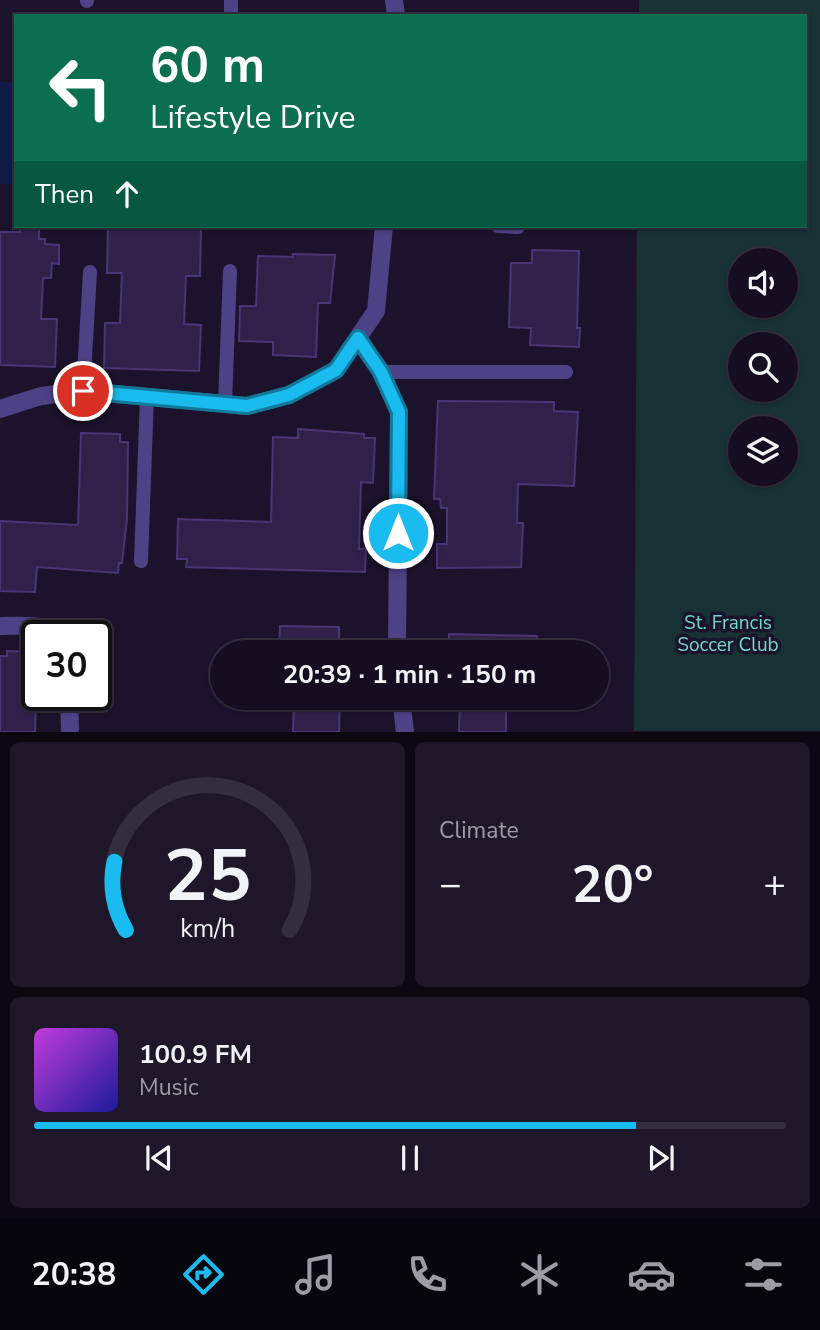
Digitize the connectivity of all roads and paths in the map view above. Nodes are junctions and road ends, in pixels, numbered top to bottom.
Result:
1 (384, 228) edge
2 (230, 271) dead end
3 (90, 272) dead end
4 (358, 338) junction
5 (381, 372) junction
6 (566, 372) dead end
7 (83, 391) junction
8 (147, 396) junction
9 (225, 404) junction
10 (0, 409) edge
11 (141, 561) dead end
12 (0, 626) edge
13 (21, 626) edge
14 (397, 640) edge
15 (402, 710) edge
16 (69, 711) edge
17 (70, 729) dead end
18 (405, 732) edge

1 - 4 street
2 - 9 lane
3 - 7 lane
4 - 5 street
4 - 9 street
5 - 6 lane
5 - 14 street
7 - 8 street
7 - 10 street
8 - 9 street
8 - 11 lane
12 - 13 street
15 - 18 street
16 - 17 street

